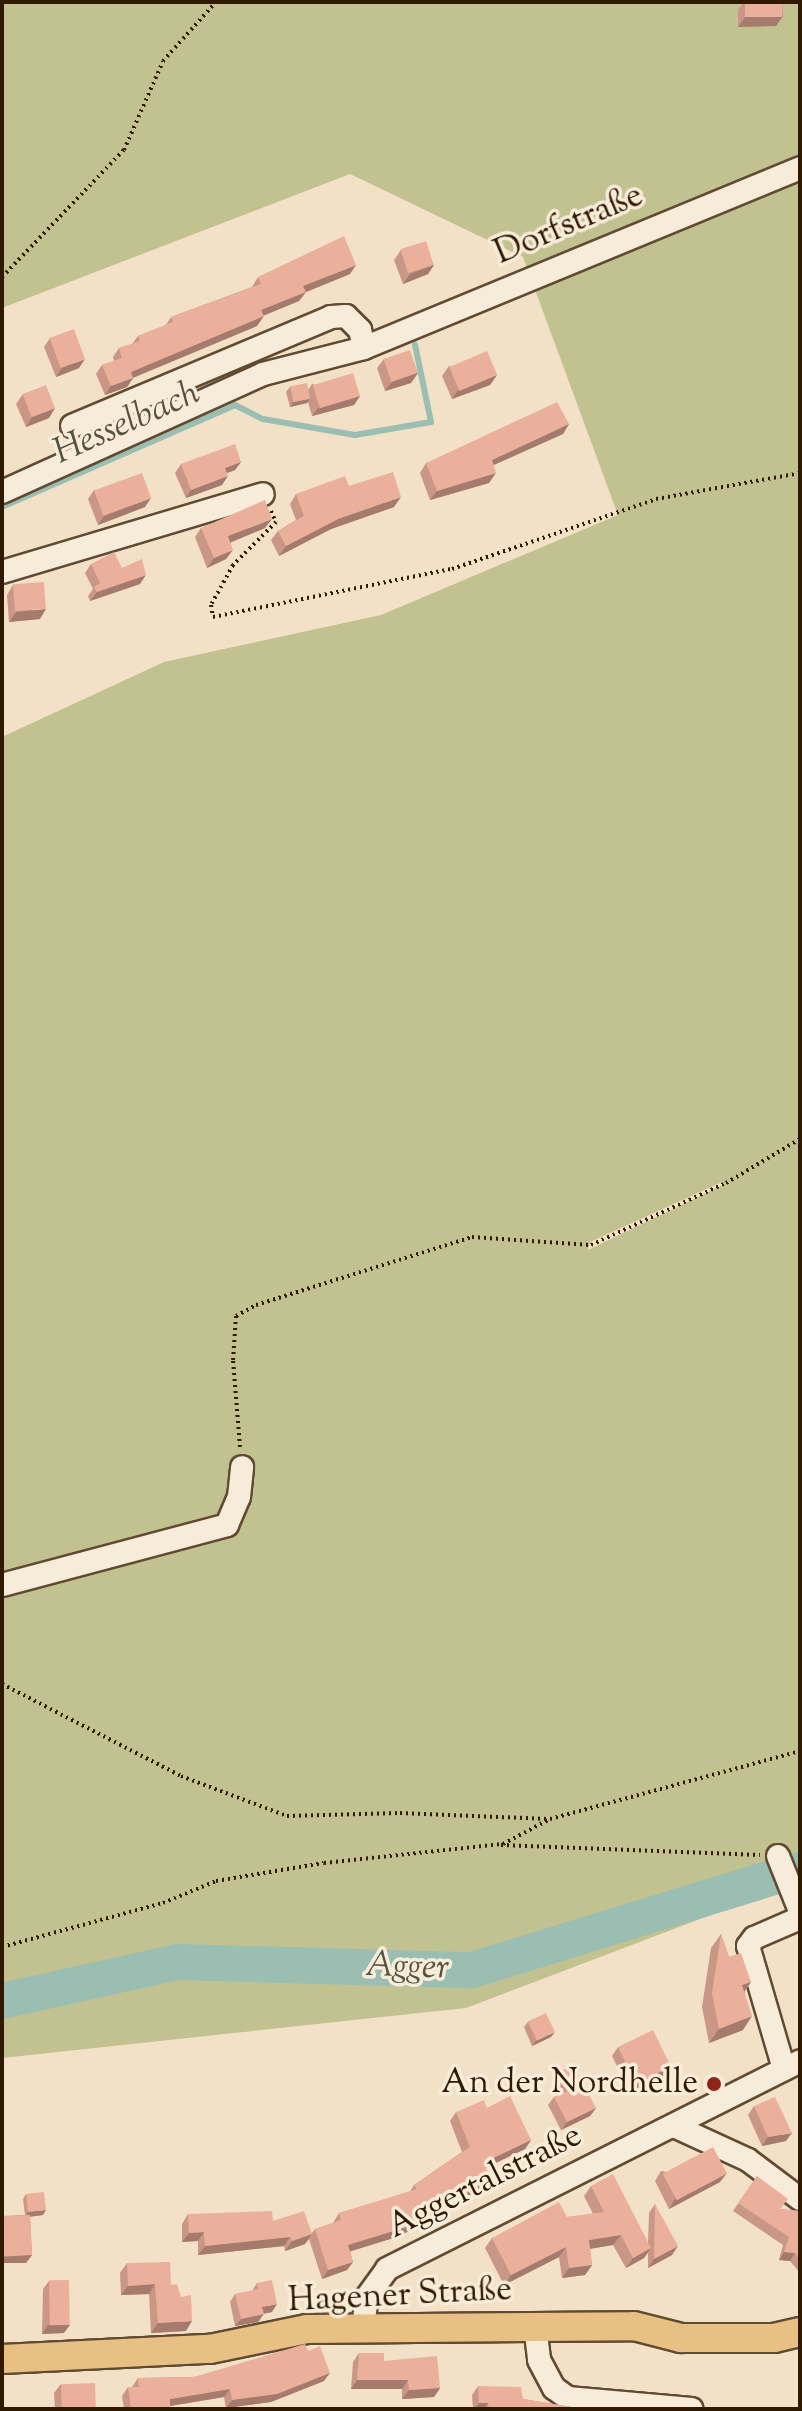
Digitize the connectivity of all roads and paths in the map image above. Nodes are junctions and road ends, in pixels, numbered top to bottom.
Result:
1 (216, 2) edge
2 (800, 168) edge
3 (2, 277) edge
4 (364, 348) junction
5 (72, 426) dead end
6 (800, 473) edge
7 (2, 492) edge
8 (263, 494) joint
9 (2, 572) edge
10 (800, 1139) edge
11 (242, 1467) joint
12 (2, 1585) edge
13 (2, 1684) edge
14 (800, 1751) edge
15 (550, 1819) junction
16 (498, 1845) dead end
17 (778, 1856) joint
18 (800, 1911) edge
19 (800, 1918) edge
20 (2, 1947) edge
21 (792, 2065) edge
22 (674, 2126) junction
23 (800, 2199) edge
24 (535, 2326) junction
25 (363, 2328) junction
26 (800, 2332) edge
27 (2, 2359) edge
28 (692, 2409) edge

1 - 3 path
2 - 4 street, Dorfstraße
4 - 5 street
4 - 7 street, Dorfstraße
6 - 8 path
8 - 9 street
10 - 11 path
11 - 12 street
13 - 15 path
14 - 15 path
15 - 20 path
16 - 17 path
17 - 18 street
19 - 21 street
21 - 22 street, Aggertalstraße
22 - 23 street
22 - 25 street, Aggertalstraße
24 - 25 main road, Hagener Straße
24 - 26 main road, Hagener Straße
24 - 28 street
25 - 27 main road, Hagener Straße

